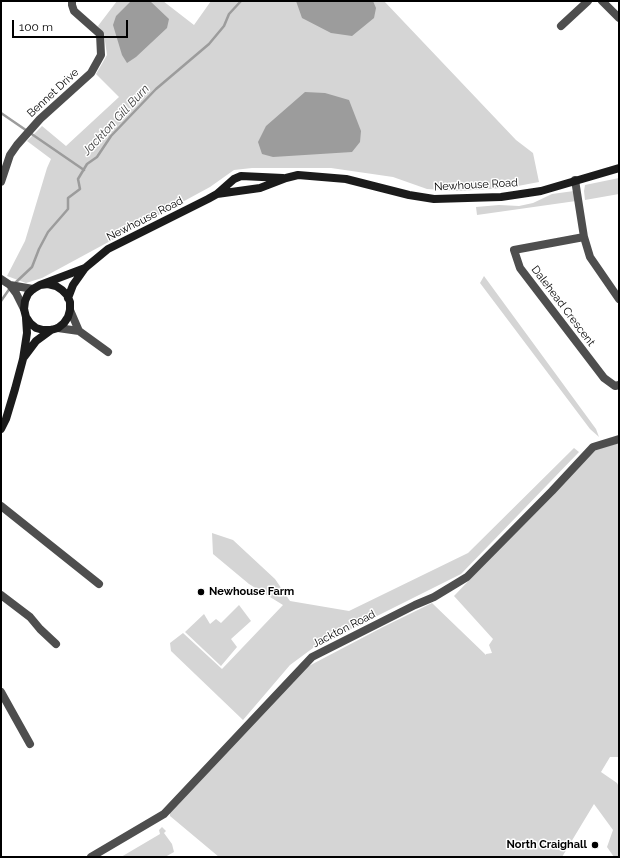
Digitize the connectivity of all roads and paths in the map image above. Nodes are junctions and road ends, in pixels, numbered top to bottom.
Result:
1 (72, 1) edge
2 (588, 1) edge
3 (602, 1) edge
4 (619, 18) edge
5 (561, 26) dead end
6 (619, 168) edge
7 (286, 178) junction
8 (575, 180) junction
9 (1, 182) edge
10 (217, 194) junction
11 (584, 237) junction
12 (85, 268) junction
13 (1, 279) edge
14 (10, 285) junction
15 (37, 287) junction
16 (68, 298) junction
17 (619, 299) edge
18 (70, 310) junction
19 (25, 313) junction
20 (54, 329) junction
21 (79, 330) junction
22 (108, 352) dead end
23 (23, 359) junction
24 (619, 385) edge
25 (1, 429) edge
26 (619, 439) edge
27 (1, 506) edge
28 (99, 584) dead end
29 (2, 599) edge
30 (56, 644) dead end
31 (1, 692) edge
32 (30, 744) dead end
33 (91, 857) edge

1 - 9 street, Bennet Drive
2 - 5 street
3 - 4 street
6 - 8 street, Newhouse Road
7 - 8 street, Newhouse Road
7 - 10 street, Newhouse Road
7 - 10 street, Newhouse Road
8 - 11 street
10 - 12 street, Newhouse Road
11 - 17 street
11 - 24 street, Dalehead Crescent
12 - 15 street, Newhouse Road
12 - 16 street, Newhouse Road
13 - 14 street
14 - 15 street
14 - 19 street
15 - 16 street
15 - 19 street
16 - 18 street
18 - 20 street
18 - 21 street
19 - 20 street
19 - 23 street
20 - 21 street
20 - 23 street
21 - 22 street
23 - 25 street
26 - 33 street, Jackton Road
27 - 28 street
29 - 30 street
31 - 32 street

